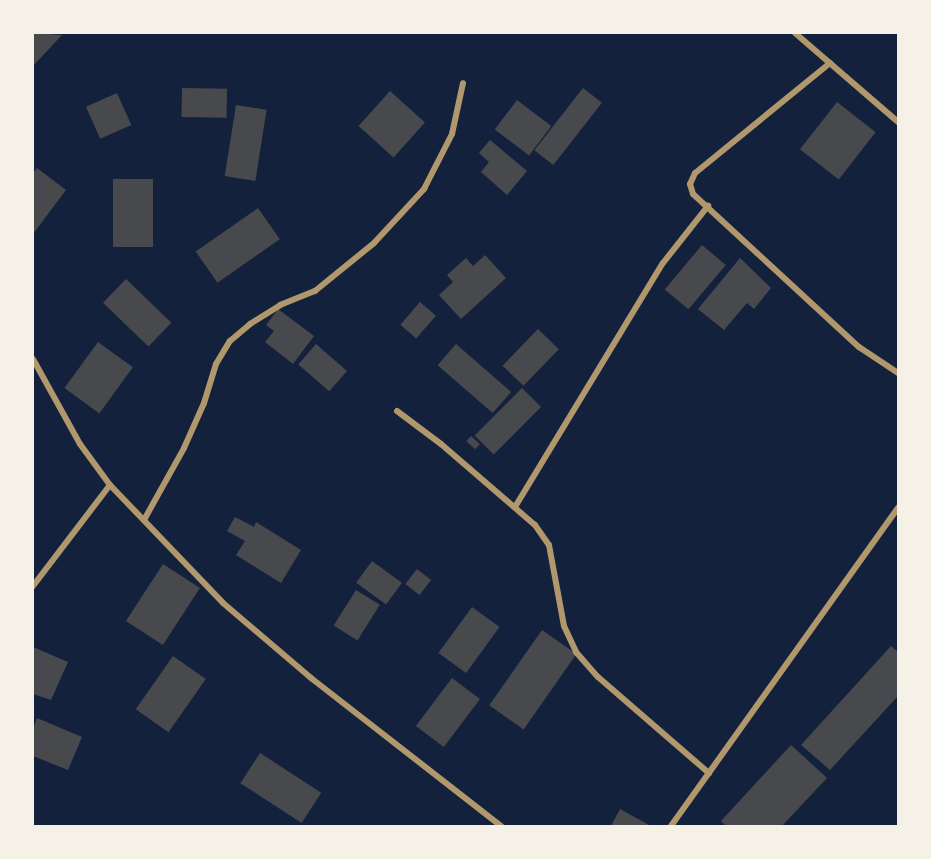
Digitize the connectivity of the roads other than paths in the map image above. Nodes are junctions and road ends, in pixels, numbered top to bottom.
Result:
1 (795, 33) edge
2 (830, 63) junction
3 (463, 83) dead end
4 (898, 122) edge
5 (708, 206) junction
6 (33, 359) edge
7 (898, 373) edge
8 (397, 411) dead end
9 (110, 485) junction
10 (515, 507) junction
11 (898, 508) edge
12 (144, 520) junction
13 (33, 586) edge
14 (709, 773) junction
15 (501, 826) edge
16 (671, 826) edge

1 - 2 street
2 - 4 street
2 - 5 street
3 - 12 street
5 - 7 street
5 - 10 street
6 - 9 street
8 - 10 street
9 - 12 street
9 - 13 street
10 - 14 street
11 - 14 street
12 - 15 street
14 - 16 street

